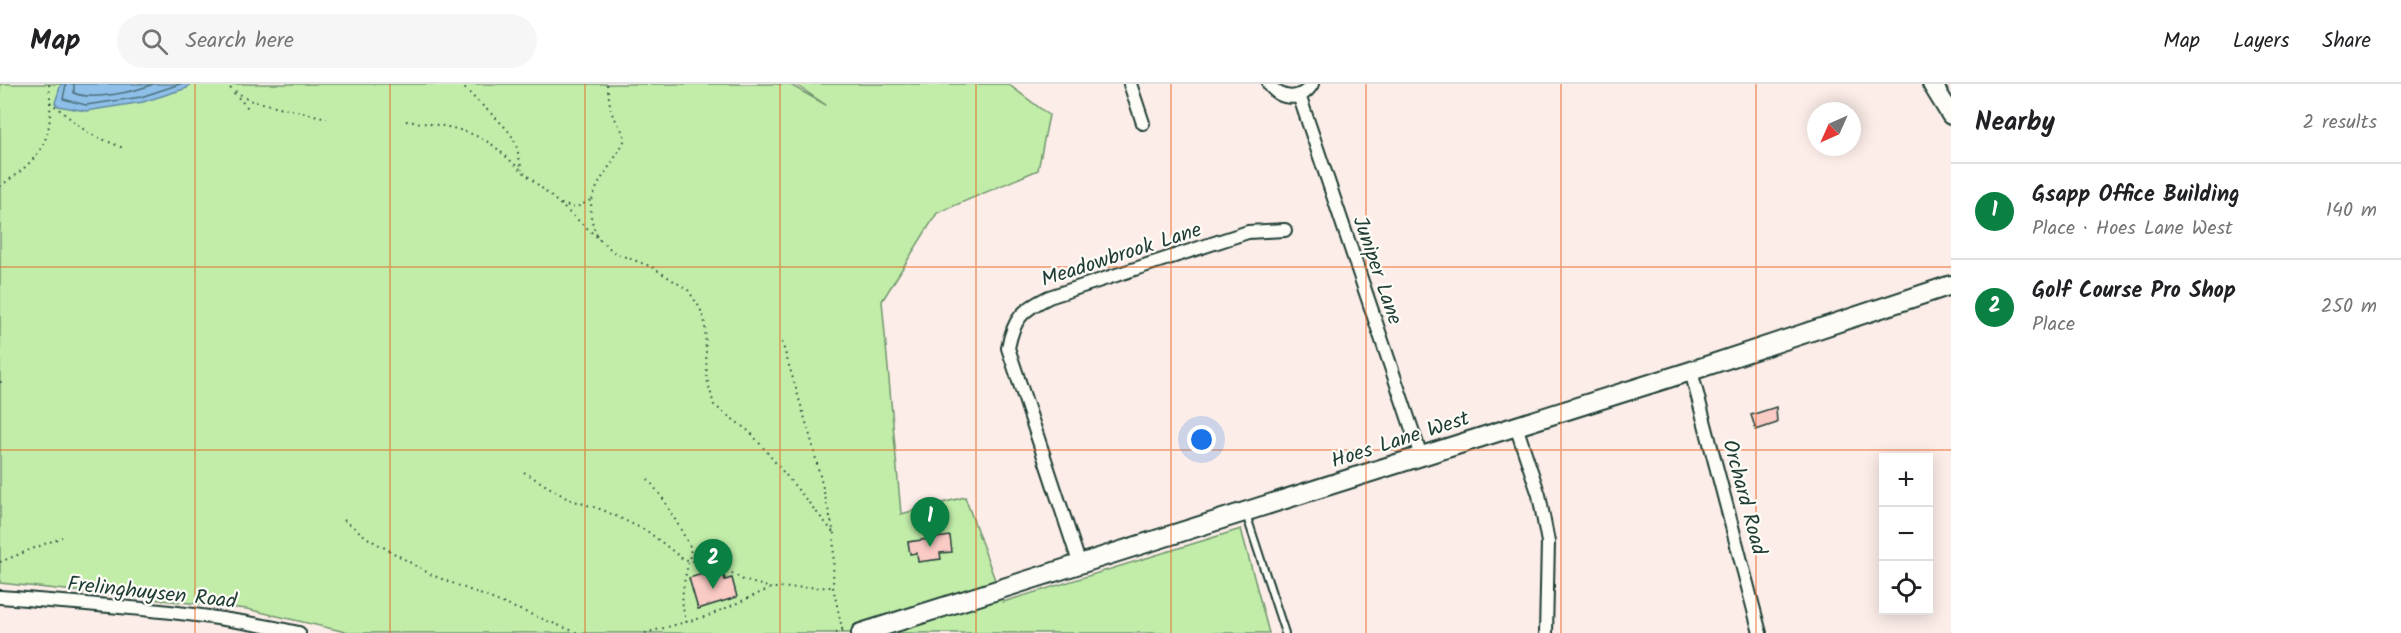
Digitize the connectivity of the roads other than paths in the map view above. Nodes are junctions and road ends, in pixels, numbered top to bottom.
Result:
1 (1130, 84) edge
2 (1269, 84) edge
3 (1312, 84) edge
4 (1932, 84) edge
5 (1299, 95) junction
6 (1951, 115) edge
7 (1143, 123) dead end
8 (1286, 230) dead end
9 (1951, 285) edge
10 (1691, 371) junction
11 (1516, 426) junction
12 (1421, 456) junction
13 (1246, 513) junction
14 (1080, 565) junction
15 (0, 597) edge
16 (299, 633) edge
17 (861, 633) edge
18 (1285, 633) edge
19 (1546, 633) edge
20 (1760, 633) edge

1 - 7 street
2 - 5 street
3 - 5 street
4 - 6 street
5 - 12 street, Juniper Lane
8 - 14 street, Meadowbrook Lane
9 - 10 street, Hoes Lane West
10 - 11 street, Hoes Lane West
10 - 20 street, Orchard Road
11 - 12 street, Hoes Lane West
11 - 19 street
12 - 13 street, Hoes Lane West
13 - 14 street, Hoes Lane West
13 - 18 lane
14 - 17 street, Hoes Lane West
15 - 16 street, Frelinghuysen Road

